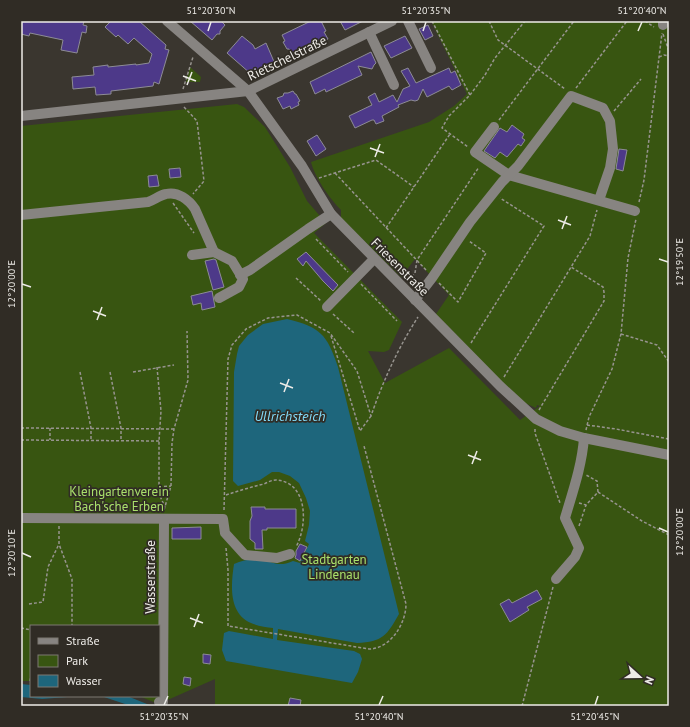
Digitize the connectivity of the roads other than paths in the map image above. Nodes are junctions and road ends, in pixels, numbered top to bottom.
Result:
1 (167, 21) edge
2 (392, 21) edge
3 (408, 21) edge
4 (369, 32) junction
5 (431, 68) dead end
6 (394, 85) dead end
7 (248, 91) junction
8 (21, 116) edge
9 (494, 127) road end
10 (509, 175) junction
11 (599, 200) junction
12 (637, 211) road end
13 (331, 214) junction
14 (21, 215) edge
15 (214, 252) junction
16 (192, 255) dead end
17 (374, 259) junction
18 (240, 275) junction
19 (219, 298) dead end
20 (415, 300) junction
21 (327, 307) road end
22 (584, 438) junction
23 (669, 454) edge
24 (21, 518) edge
25 (164, 520) junction
26 (290, 554) road end
27 (556, 579) road end
28 (159, 702) dead end

1 - 7 street, Friesenstraße
2 - 4 street, Rietschelstraße
3 - 5 street
4 - 6 street
4 - 7 street, Rietschelstraße
7 - 8 street, Rietschelstraße
7 - 13 street, Friesenstraße
9 - 10 street
10 - 11 street
10 - 11 street
10 - 20 street
11 - 12 street
13 - 17 street, Friesenstraße
13 - 18 street
14 - 15 street
15 - 16 street
15 - 18 street
17 - 20 street, Friesenstraße
17 - 21 street
18 - 19 street
20 - 22 street, Friesenstraße
22 - 23 street, Friesenstraße
22 - 27 street
24 - 25 street
25 - 26 street
25 - 28 street, Wasserstraße

